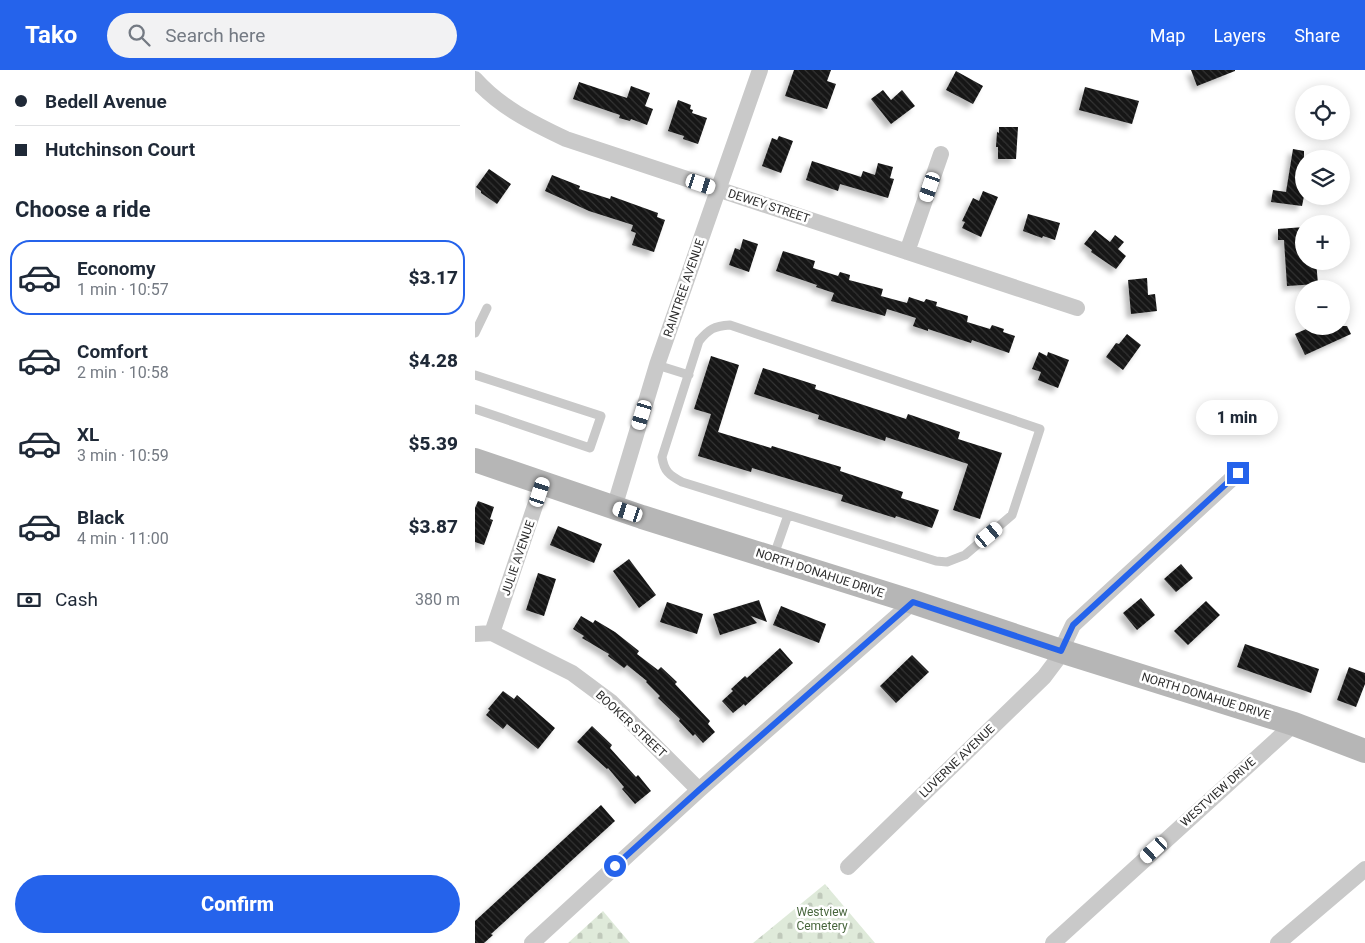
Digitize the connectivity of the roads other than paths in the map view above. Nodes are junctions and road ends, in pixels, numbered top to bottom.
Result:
1 (760, 70) edge
2 (475, 79) edge
3 (941, 154) dead end
4 (718, 190) junction
5 (907, 252) junction
6 (487, 308) dead end
7 (1077, 308) dead end
8 (475, 333) edge
9 (657, 365) junction
10 (689, 374) junction
11 (475, 375) edge
12 (475, 409) edge
13 (475, 460) edge
14 (1238, 473) dead end
15 (543, 482) junction
16 (614, 508) junction
17 (788, 515) junction
18 (773, 558) junction
19 (913, 602) junction
20 (492, 633) junction
21 (475, 634) edge
22 (1061, 651) junction
23 (1294, 724) junction
24 (1365, 751) edge
25 (699, 790) junction
26 (848, 867) dead end
27 (1365, 869) edge
28 (532, 943) edge
29 (1053, 943) edge
30 (1278, 943) edge

1 - 4 street, RAINTREE AVENUE
2 - 4 street, DEWEY STREET
3 - 5 street
4 - 5 street, DEWEY STREET
4 - 9 street, RAINTREE AVENUE
5 - 7 street, DEWEY STREET
6 - 8 lane
9 - 10 lane
9 - 16 street, RAINTREE AVENUE
10 - 17 lane
10 - 17 lane
11 - 12 lane
13 - 15 street, NORTH DONAHUE DRIVE
14 - 22 street, LUVERNE AVENUE
15 - 16 street, NORTH DONAHUE DRIVE
15 - 20 street, JULIE AVENUE
16 - 18 street, NORTH DONAHUE DRIVE
17 - 18 lane
18 - 19 street, NORTH DONAHUE DRIVE
19 - 22 street, NORTH DONAHUE DRIVE
19 - 25 street
20 - 21 street, BOOKER STREET
20 - 25 street, BOOKER STREET
22 - 23 street, NORTH DONAHUE DRIVE
22 - 26 street, LUVERNE AVENUE
23 - 24 street, NORTH DONAHUE DRIVE
23 - 29 street, WESTVIEW DRIVE
25 - 28 street
27 - 30 street

